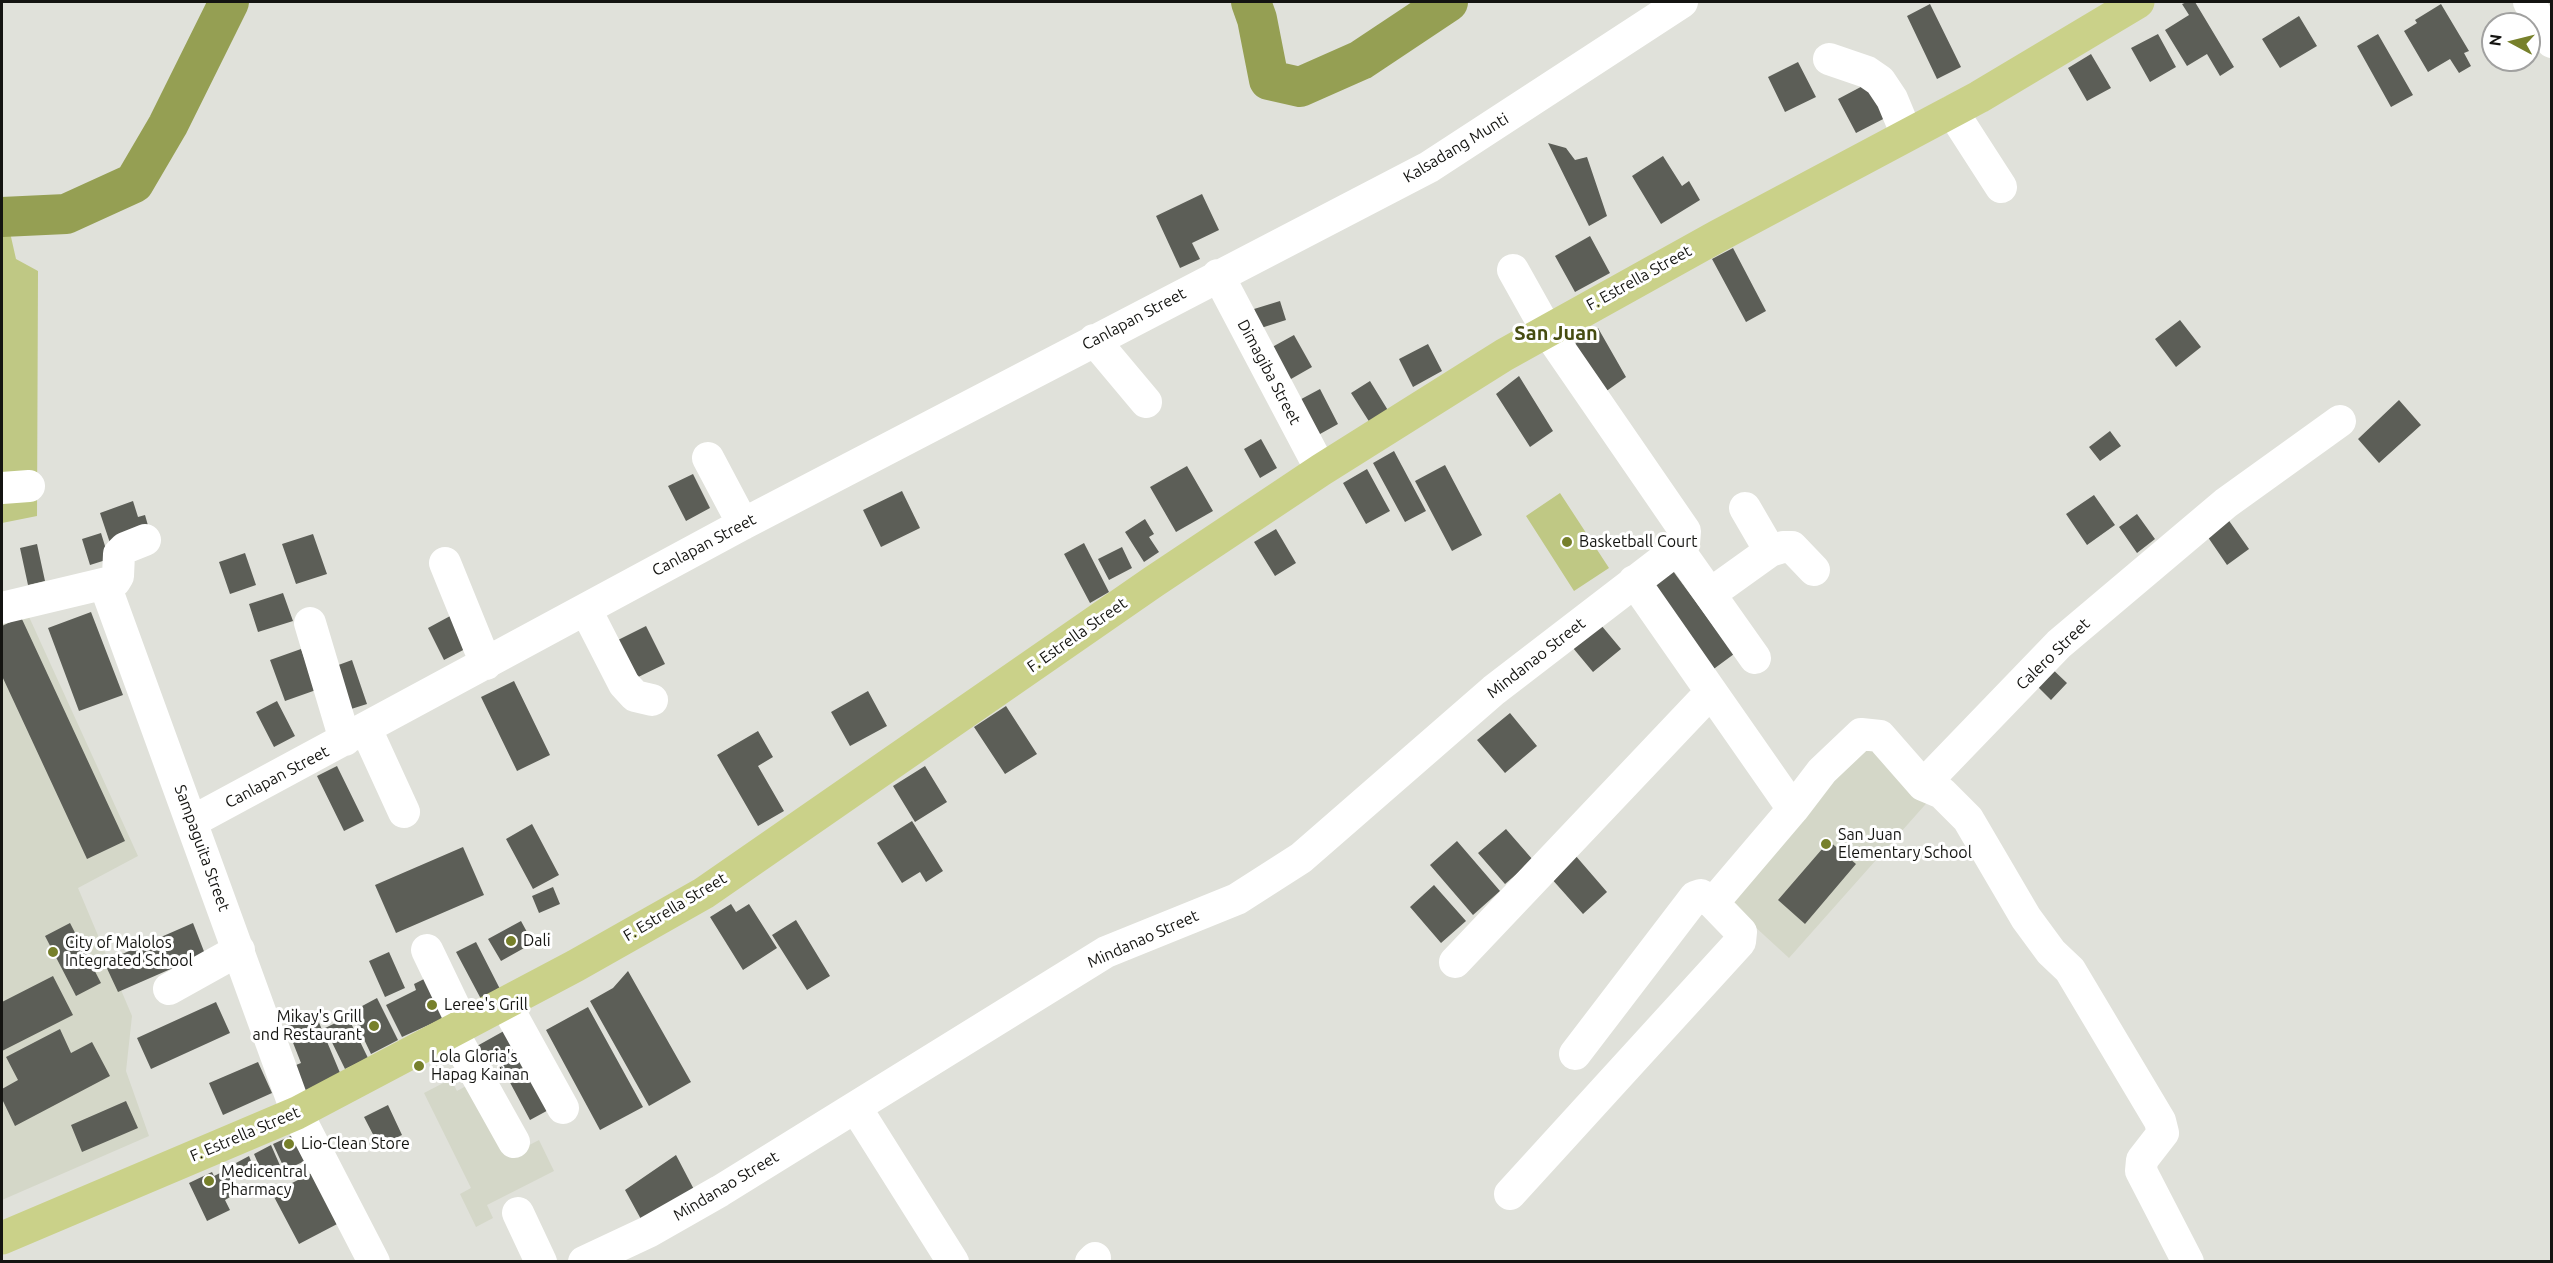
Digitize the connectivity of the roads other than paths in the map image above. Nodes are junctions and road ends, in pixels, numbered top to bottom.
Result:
1 (1683, 2) edge
2 (2138, 2) edge
3 (2529, 2) edge
4 (2552, 42) edge
5 (1829, 59) dead end
6 (1952, 111) junction
7 (1907, 135) junction
8 (2001, 187) dead end
9 (1513, 270) dead end
10 (1218, 275) junction
11 (1546, 329) junction
12 (1094, 340) junction
13 (1146, 402) dead end
14 (2340, 421) dead end
15 (708, 458) dead end
16 (1321, 470) junction
17 (1744, 508) dead end
18 (743, 524) junction
19 (145, 540) dead end
20 (1678, 549) junction
21 (1770, 551) junction
22 (445, 563) dead end
23 (1814, 570) dead end
24 (1634, 581) junction
25 (105, 585) junction
26 (1710, 594) junction
27 (2, 608) edge
28 (586, 610) junction
29 (310, 623) dead end
30 (1755, 658) dead end
31 (486, 664) junction
32 (1711, 692) junction
33 (651, 700) dead end
34 (356, 734) junction
35 (1923, 785) junction
36 (1793, 809) junction
37 (404, 812) dead end
38 (193, 822) junction
39 (1713, 903) junction
40 (239, 950) junction
41 (427, 950) dead end
42 (1455, 962) dead end
43 (169, 989) dead end
44 (505, 1003) junction
45 (457, 1028) junction
46 (1575, 1054) dead end
47 (563, 1108) dead end
48 (856, 1108) junction
49 (297, 1113) junction
50 (514, 1142) dead end
51 (1510, 1194) dead end
52 (518, 1213) dead end
53 (2, 1238) edge
54 (941, 1257) edge
55 (374, 1262) edge
56 (541, 1262) edge
57 (584, 1262) edge
58 (2188, 1262) edge

1 - 10 street, Kalsadang Munti
2 - 6 main road, F. Estrella Street
3 - 4 street
5 - 7 street
6 - 7 main road, F. Estrella Street
6 - 8 street
7 - 11 main road, F. Estrella Street
9 - 11 street
10 - 12 street, Canlapan Street
10 - 16 street, Dimagiba Street
11 - 16 main road, F. Estrella Street
11 - 20 street
12 - 13 street
12 - 18 street, Canlapan Street
14 - 35 street, Calero Street
15 - 18 street
16 - 44 main road, F. Estrella Street
17 - 21 street
18 - 28 street, Canlapan Street
19 - 25 street
20 - 24 street, Mindanao Street
20 - 26 street
21 - 23 street
21 - 26 street
22 - 31 street
24 - 32 street
24 - 48 street, Mindanao Street
25 - 27 street
25 - 38 street, Sampaguita Street
26 - 30 street
28 - 31 street, Canlapan Street
28 - 33 street
29 - 34 street
31 - 34 street, Canlapan Street
32 - 36 street
32 - 42 street
34 - 37 street
34 - 38 street, Canlapan Street
35 - 36 street
35 - 58 street
36 - 39 street
38 - 40 street, Sampaguita Street
39 - 46 street
39 - 51 street
40 - 43 street
40 - 49 street, Sampaguita Street
41 - 45 street
44 - 45 main road, F. Estrella Street
44 - 47 street
45 - 49 main road, F. Estrella Street
45 - 50 street
48 - 54 street
48 - 57 street, Mindanao Street
49 - 53 main road, F. Estrella Street
49 - 55 street, Sampaguita Street
52 - 56 street

